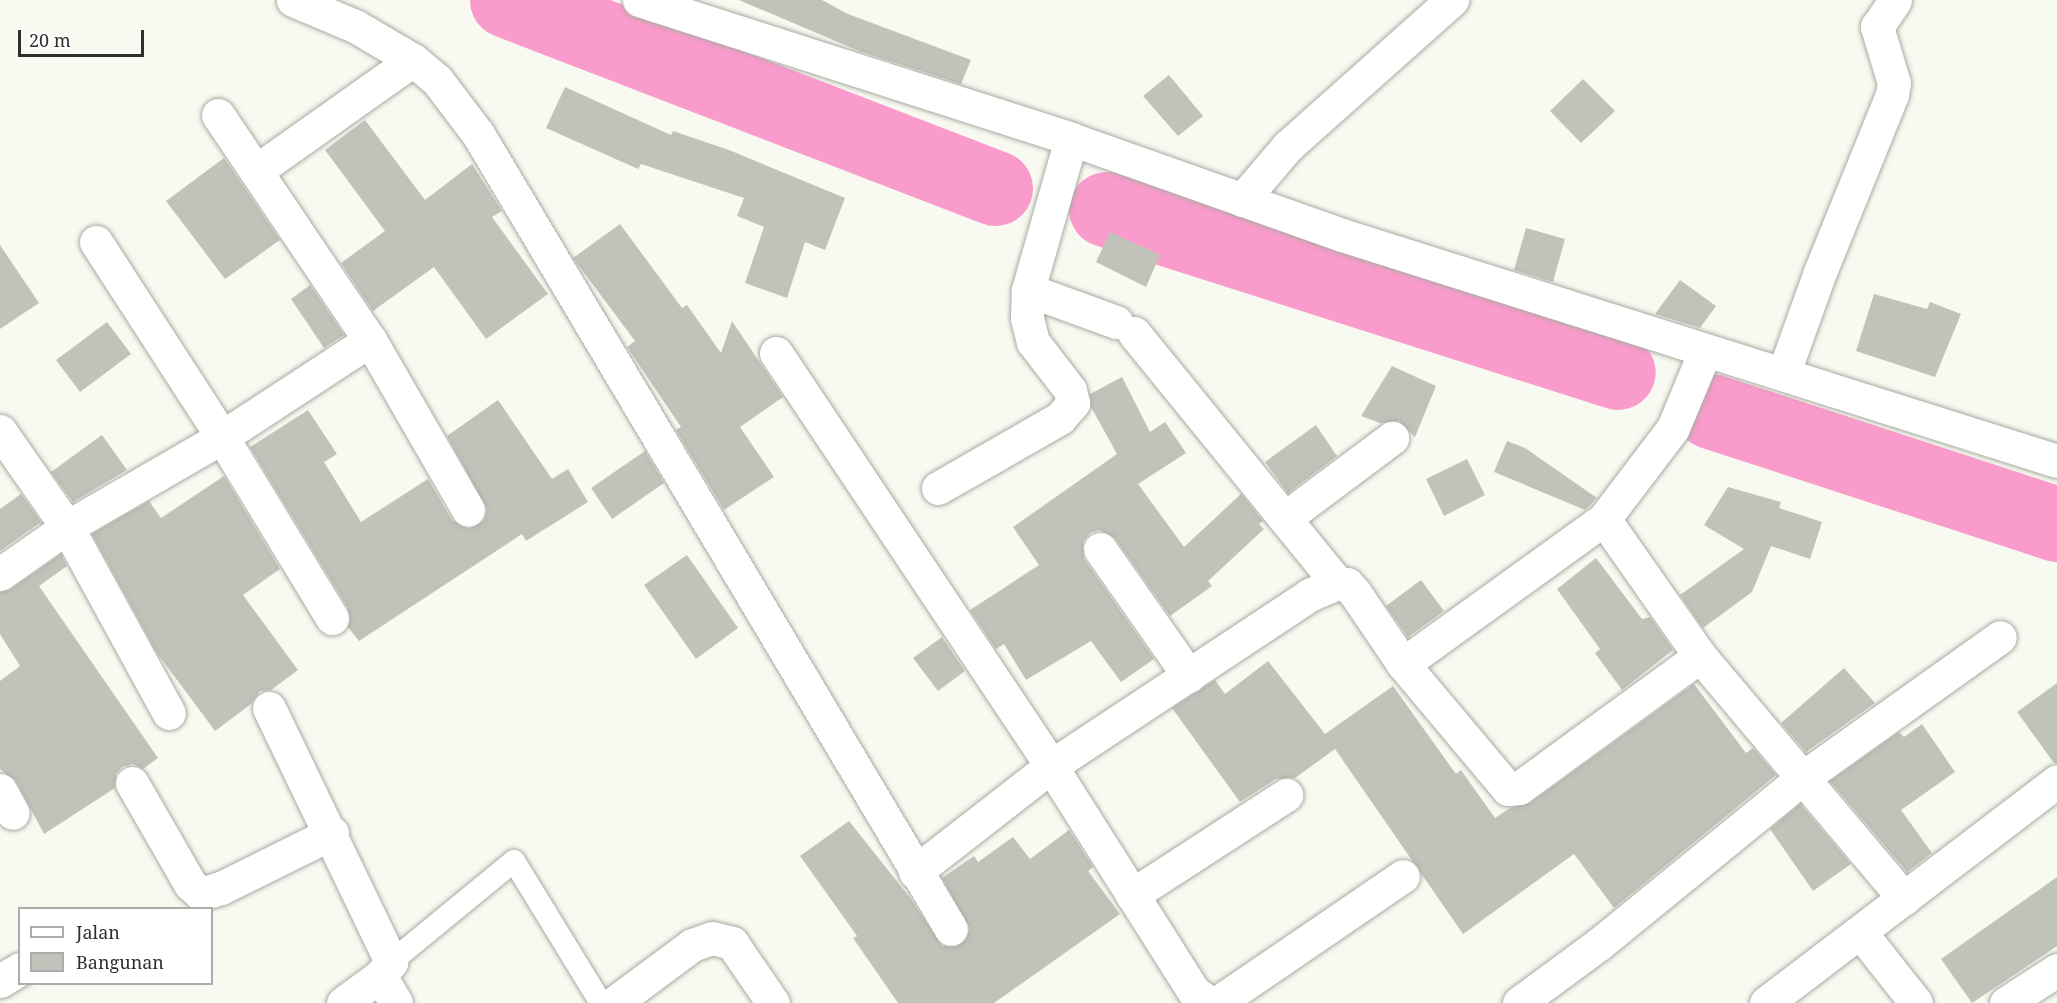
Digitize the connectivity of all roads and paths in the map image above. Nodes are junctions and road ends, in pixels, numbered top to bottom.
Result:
1 (293, 0) edge
2 (639, 0) edge
3 (1452, 0) edge
4 (1895, 0) edge
5 (697, 8) edge
6 (413, 60) junction
7 (218, 116) dead end
8 (1067, 151) junction
9 (256, 171) junction
10 (1242, 200) junction
11 (96, 242) dead end
12 (1028, 290) junction
13 (370, 340) junction
14 (776, 353) dead end
15 (1700, 366) junction
16 (1784, 372) junction
17 (0, 431) edge
18 (222, 437) junction
19 (1392, 438) dead end
20 (2057, 461) edge
21 (938, 488) dead end
22 (468, 510) dead end
23 (1285, 518) junction
24 (1604, 519) junction
25 (67, 527) junction
26 (1100, 549) dead end
27 (0, 574) edge
28 (1337, 583) junction
29 (332, 618) dead end
30 (2000, 637) dead end
31 (1700, 656) junction
32 (1403, 664) junction
33 (1189, 676) junction
34 (269, 708) dead end
35 (169, 713) dead end
36 (1050, 766) junction
37 (1801, 779) junction
38 (2057, 781) edge
39 (132, 783) dead end
40 (1286, 795) dead end
41 (332, 833) junction
42 (915, 872) junction
43 (1403, 876) dead end
44 (1132, 895) junction
45 (1904, 898) junction
46 (951, 929) dead end
47 (1860, 932) junction
48 (18, 970) edge
49 (2057, 970) edge
50 (389, 980) edge
51 (0, 981) edge
52 (343, 1003) edge
53 (601, 1003) edge
54 (614, 1003) edge
55 (773, 1003) edge
56 (1210, 1003) edge
57 (1217, 1003) edge
58 (1519, 1003) edge
59 (1766, 1003) edge
60 (1916, 1003) edge
61 (2006, 1003) edge

1 - 6 street
2 - 5 street
3 - 10 street
4 - 16 street
5 - 8 street
6 - 9 street
6 - 42 street
7 - 9 street
8 - 10 street
8 - 12 street
9 - 13 street
10 - 15 street
11 - 18 street
12 - 21 street
12 - 23 street
13 - 18 street
13 - 22 street
14 - 36 street
15 - 16 street
15 - 24 street
16 - 20 street
17 - 25 street
18 - 25 street
18 - 29 street
19 - 23 street
23 - 28 street
24 - 31 street
24 - 32 street
25 - 27 street
25 - 35 street
26 - 33 street
28 - 32 street
28 - 33 street
30 - 37 street
31 - 32 street
31 - 37 street
33 - 36 street
34 - 41 street
36 - 42 street
36 - 44 street
37 - 45 street
37 - 58 street
38 - 45 street
39 - 41 street
40 - 44 street
41 - 50 street
42 - 46 street
43 - 57 street
44 - 56 street
45 - 47 street
47 - 59 street
47 - 60 street
48 - 51 street
49 - 61 street
50 - 52 street
50 - 53 lane
54 - 55 street

